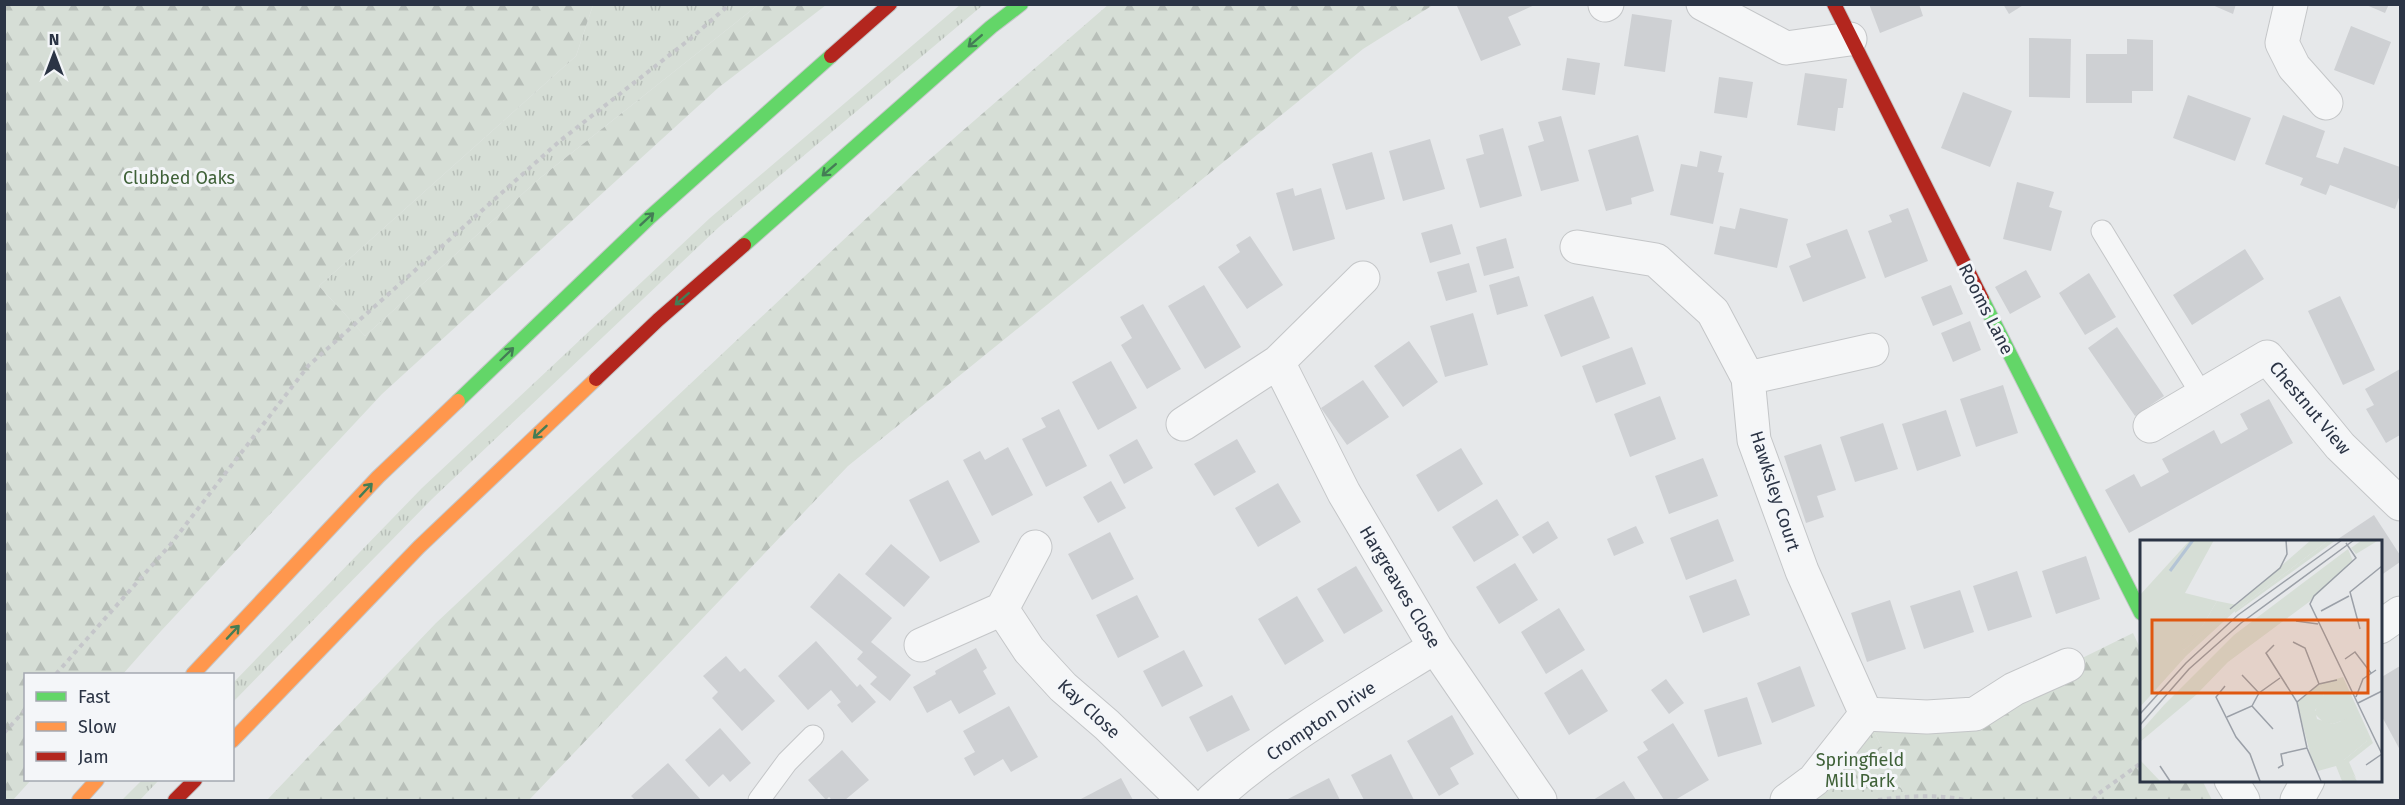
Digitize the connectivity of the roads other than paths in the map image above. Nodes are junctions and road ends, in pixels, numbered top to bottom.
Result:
1 (890, 4) edge
2 (1021, 4) edge
3 (1703, 4) edge
4 (1834, 4) edge
5 (2291, 4) edge
6 (1850, 39) junction
7 (2326, 103) dead end
8 (2102, 231) dead end
9 (1577, 247) dead end
10 (1363, 278) dead end
11 (1872, 350) dead end
12 (1278, 362) junction
13 (1748, 378) junction
14 (2202, 395) junction
15 (1183, 424) dead end
16 (2150, 426) dead end
17 (2400, 504) edge
18 (1035, 547) dead end
19 (1002, 609) junction
20 (2140, 611) edge
21 (2400, 613) edge
22 (2381, 626) edge
23 (921, 645) dead end
24 (1435, 647) junction
25 (2068, 664) dead end
26 (195, 673) edge
27 (1866, 714) junction
28 (813, 736) dead end
29 (234, 739) edge
30 (96, 781) edge
31 (194, 781) edge
32 (2232, 781) edge
33 (2307, 781) edge
34 (79, 801) edge
35 (175, 801) edge
36 (759, 801) edge
37 (1184, 801) edge
38 (1212, 801) edge
39 (1540, 801) edge
40 (1787, 801) edge
41 (2243, 801) edge
42 (2297, 801) edge

26 -> 1 main road
2 -> 29 main road
3 - 6 street
4 - 6 main road, Rooms Lane
5 - 7 street
6 - 20 main road, Rooms Lane
8 - 14 lane
9 - 13 street, Hawksley Court
10 - 12 street
11 - 13 street
12 - 15 street
12 - 24 street, Hargreaves Close
13 - 27 street, Hawksley Court
14 - 16 street, Chestnut View
14 - 17 street, Chestnut View
18 - 19 street
19 - 23 street
19 - 37 street, Kay Close
21 - 22 street
24 - 38 street, Crompton Drive
24 - 39 street, Hargreaves Close
25 - 27 street
27 - 40 street
28 - 36 lane
30 - 34 main road
31 - 35 main road
32 - 41 street
33 - 42 street

